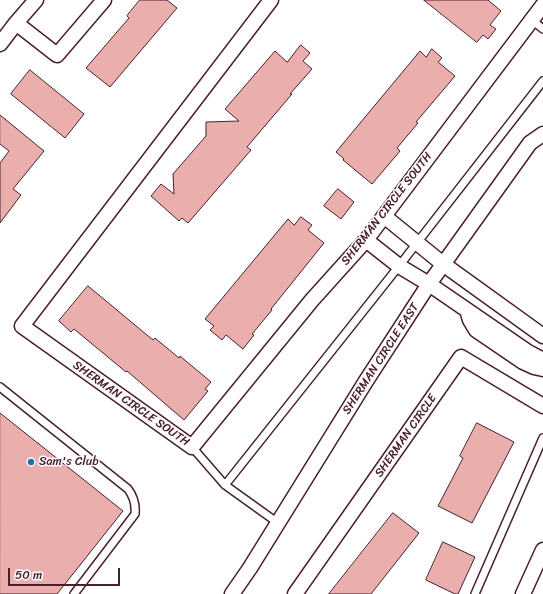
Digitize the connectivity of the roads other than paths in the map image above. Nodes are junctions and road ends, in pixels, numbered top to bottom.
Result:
1 (36, 0) edge
2 (104, 0) edge
3 (271, 0) edge
4 (543, 5) edge
5 (532, 20) junction
6 (16, 23) junction
7 (543, 29) edge
8 (0, 44) edge
9 (543, 81) edge
10 (543, 134) edge
11 (384, 216) junction
12 (366, 240) junction
13 (418, 242) junction
14 (444, 264) junction
15 (399, 266) junction
16 (429, 284) junction
17 (467, 310) junction
18 (517, 317) junction
19 (504, 336) junction
20 (543, 336) edge
21 (543, 360) edge
22 (543, 369) edge
23 (0, 387) edge
24 (543, 406) edge
25 (543, 438) edge
26 (192, 448) junction
27 (225, 485) junction
28 (278, 523) junction
29 (543, 550) edge
30 (74, 594) edge
31 (232, 594) edge
32 (296, 594) edge
33 (475, 594) edge
34 (523, 594) edge

1 - 6 street
2 - 6 street
3 - 26 street, SHERMAN CIRCLE SOUTH
4 - 5 street, SHERMAN CIRCLE SOUTH
5 - 7 lane
5 - 11 street, SHERMAN CIRCLE SOUTH
6 - 8 street
9 - 13 lane
10 - 14 street, SHERMAN CIRCLE EAST
11 - 12 street, SHERMAN CIRCLE SOUTH
11 - 13 street
12 - 15 street
12 - 26 street, SHERMAN CIRCLE SOUTH
13 - 14 street
13 - 15 lane
14 - 16 street, SHERMAN CIRCLE EAST
14 - 18 street
15 - 16 street
15 - 27 lane
16 - 17 street
16 - 28 street, SHERMAN CIRCLE EAST
17 - 19 street
17 - 22 street
18 - 19 street
18 - 20 street
19 - 21 street
23 - 30 lane
24 - 32 street, SHERMAN CIRCLE
25 - 33 lane
26 - 27 lane
27 - 28 lane
28 - 31 street, SHERMAN CIRCLE EAST
29 - 34 street

